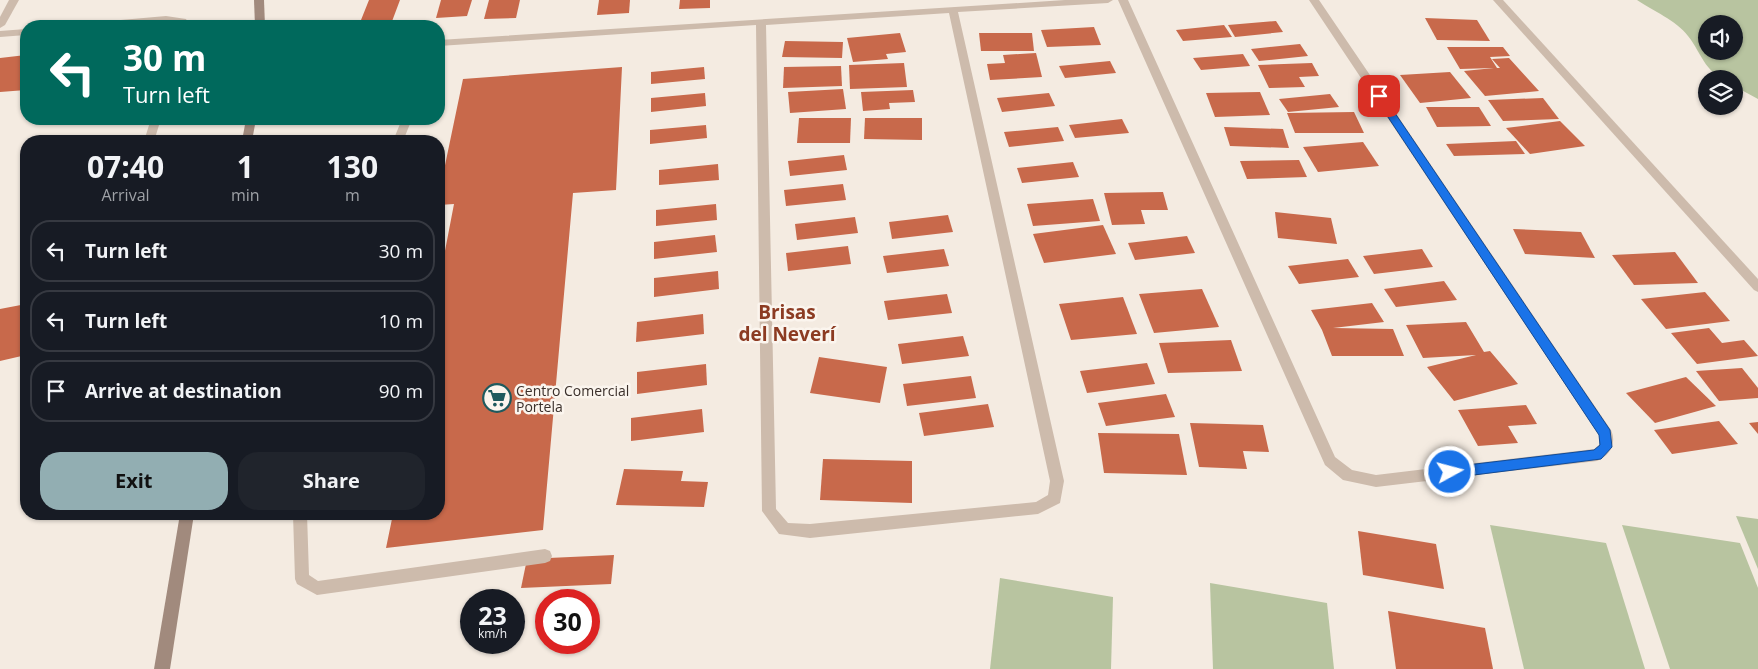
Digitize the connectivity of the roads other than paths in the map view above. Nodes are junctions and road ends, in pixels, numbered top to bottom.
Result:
1 (14, 0) edge
2 (259, 0) edge
3 (1108, 0) edge
4 (1123, 0) edge
5 (1314, 0) edge
6 (1498, 0) edge
7 (953, 9) junction
8 (155, 20) edge
9 (174, 20) edge
10 (260, 20) edge
11 (760, 22) junction
12 (0, 25) edge
13 (20, 32) edge
14 (0, 34) edge
15 (445, 43) edge
16 (1758, 287) edge
17 (185, 520) edge
18 (300, 520) edge
19 (545, 556) dead end
20 (162, 669) edge

1 - 12 street
2 - 10 street
3 - 7 street
4 - 5 street
6 - 16 street
7 - 11 street
7 - 11 street
8 - 9 street
11 - 15 street
13 - 14 street
17 - 20 street
18 - 19 street

